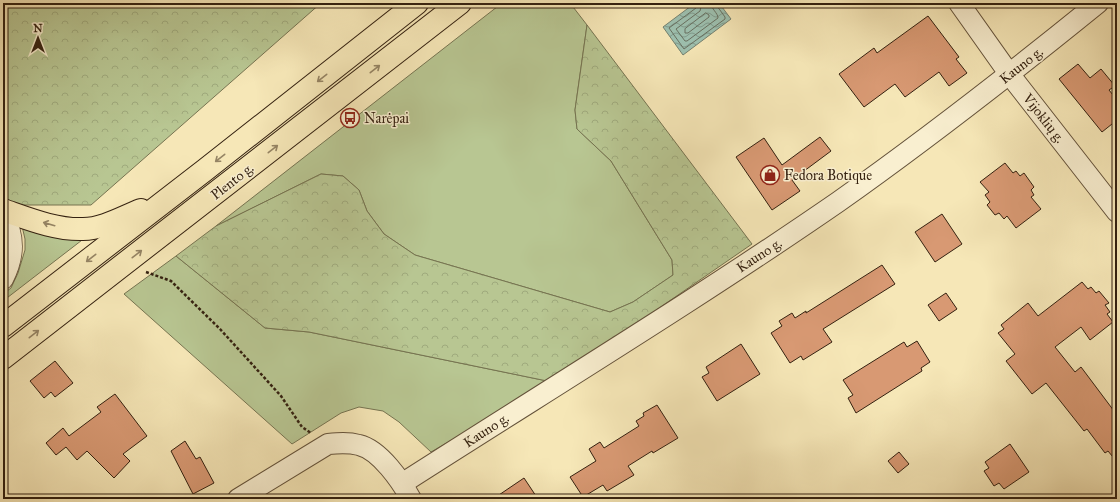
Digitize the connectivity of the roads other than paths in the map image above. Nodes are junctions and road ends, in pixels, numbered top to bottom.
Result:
1 (417, 3) edge
2 (460, 3) edge
3 (959, 3) edge
4 (1098, 3) edge
5 (1010, 74) junction
6 (167, 199) junction
7 (3, 210) edge
8 (1117, 212) edge
9 (3, 214) edge
10 (3, 278) edge
11 (3, 326) edge
12 (3, 358) edge
13 (407, 491) edge
14 (238, 499) edge

1 -> 6 highway, Plento g.
12 -> 2 highway, Plento g.
3 - 5 street, Vijoklių g.
4 - 5 street, Kauno g.
5 - 8 street, Vijoklių g.
5 - 13 street, Kauno g.
6 -> 7 highway
6 -> 11 highway, Plento g.
9 - 10 street
13 - 14 street

